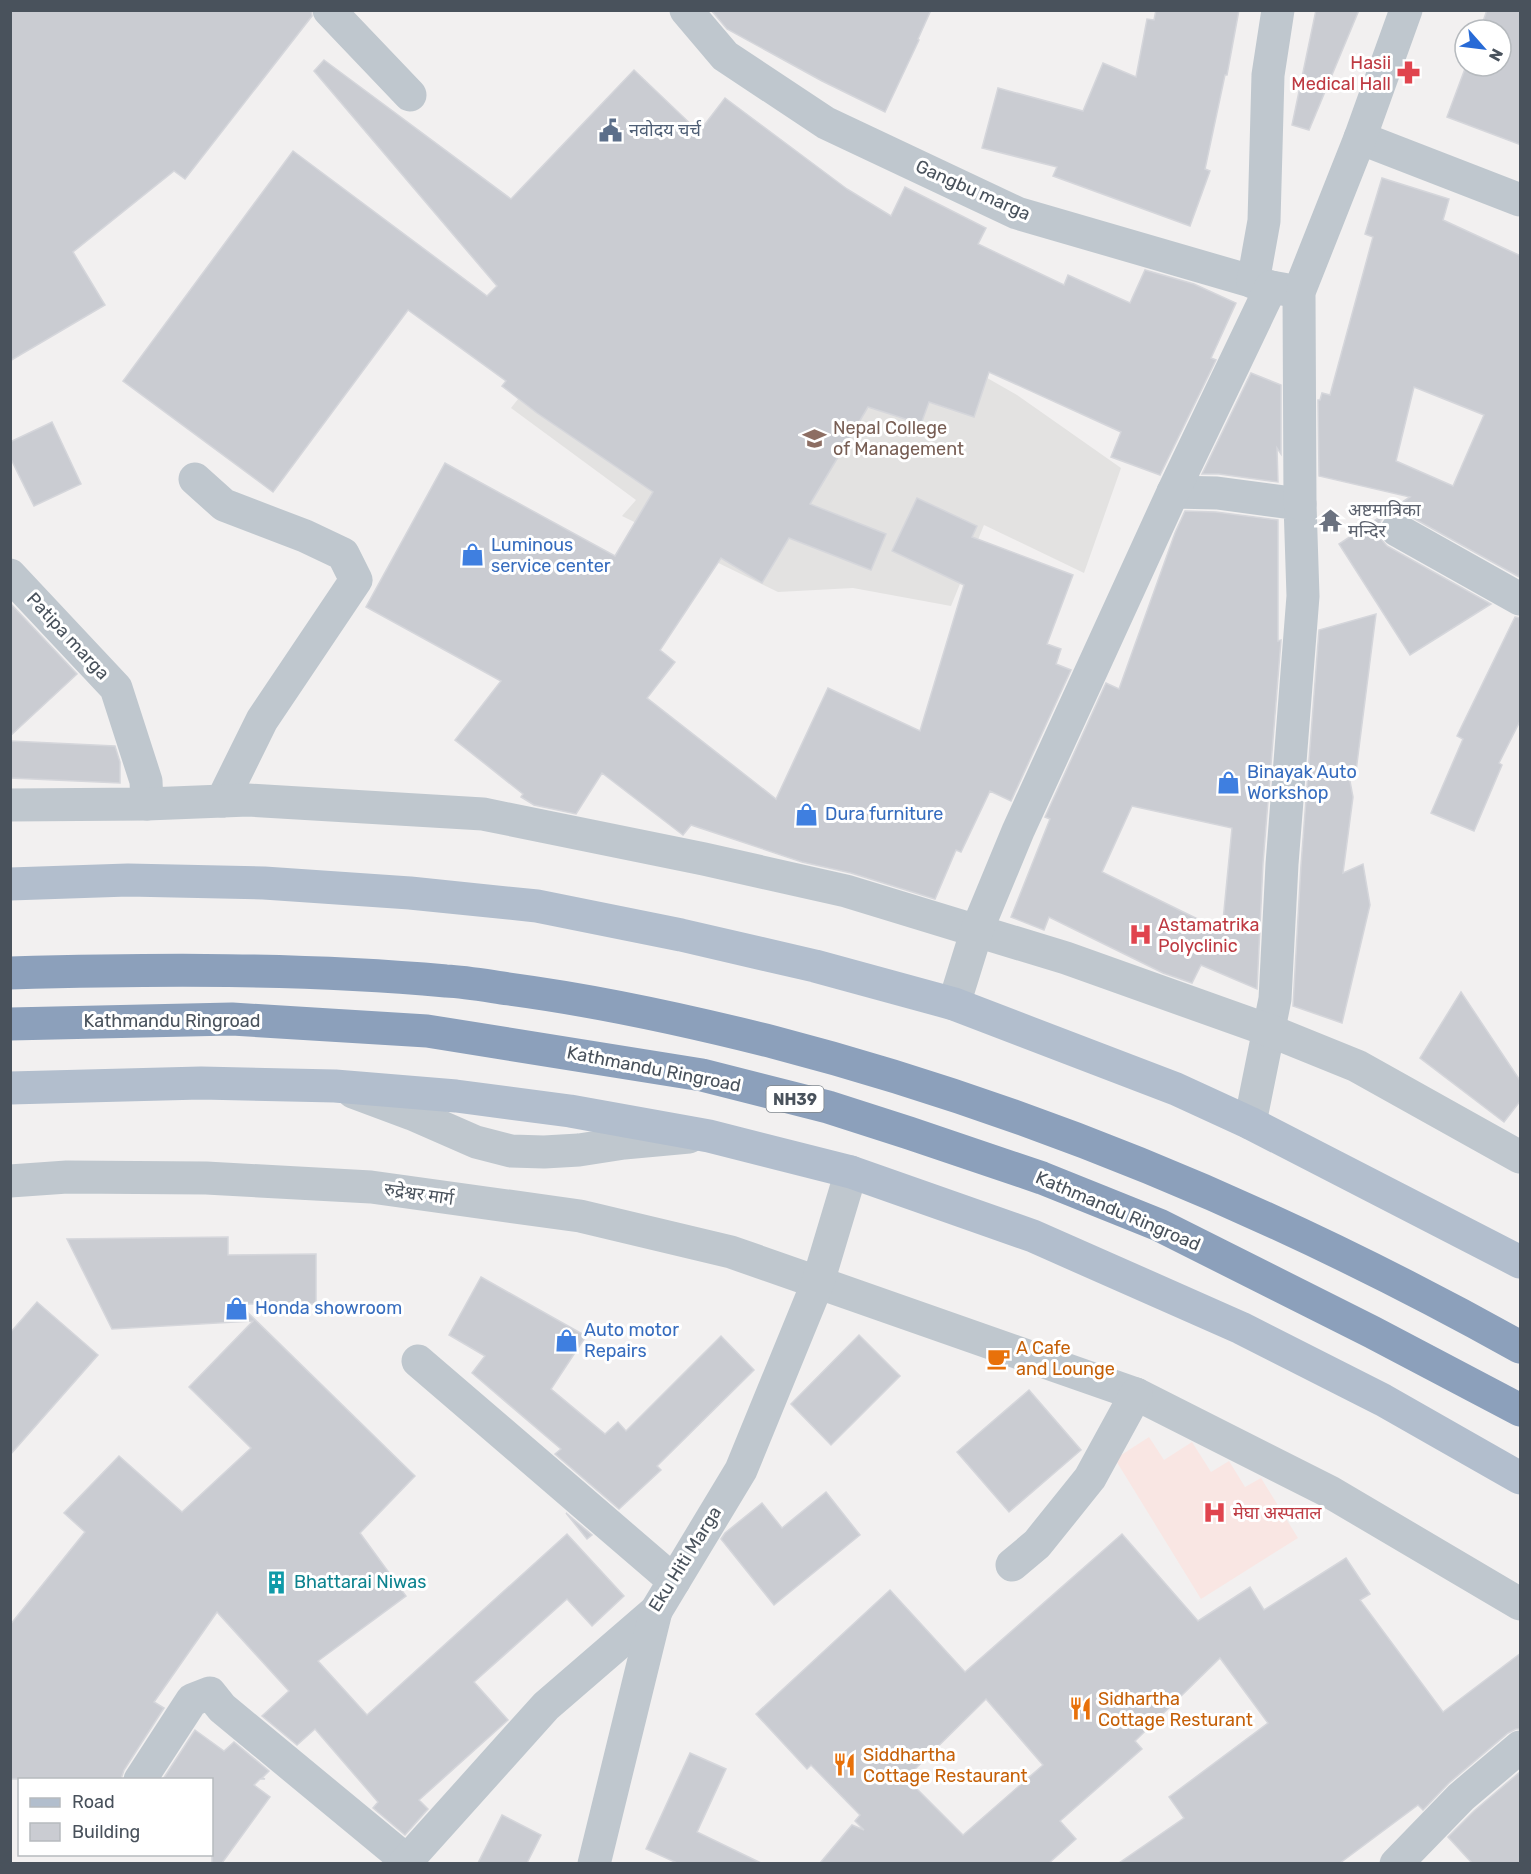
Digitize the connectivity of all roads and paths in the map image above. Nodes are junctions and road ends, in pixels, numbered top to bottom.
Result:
1 (329, 10) edge
2 (686, 10) edge
3 (1278, 10) edge
4 (1406, 10) edge
5 (410, 95) dead end
6 (1360, 138) junction
7 (1521, 200) edge
8 (1274, 287) junction
9 (195, 479) dead end
10 (1173, 492) junction
11 (1300, 504) junction
12 (1397, 530) dead end
13 (10, 575) edge
14 (1521, 599) edge
15 (222, 801) junction
16 (147, 804) junction
17 (10, 805) edge
18 (10, 884) edge
19 (976, 930) junction
20 (10, 973) edge
21 (954, 1004) junction
22 (10, 1024) edge
23 (1268, 1030) junction
24 (335, 1086) junction
25 (10, 1088) edge
26 (1250, 1123) junction
27 (709, 1136) junction
28 (1521, 1157) edge
29 (851, 1172) junction
30 (10, 1181) edge
31 (1521, 1262) edge
32 (818, 1282) junction
33 (1521, 1347) edge
34 (418, 1361) dead end
35 (1136, 1394) junction
36 (1521, 1410) edge
37 (1521, 1478) edge
38 (1012, 1565) dead end
39 (674, 1581) junction
40 (1521, 1604) edge
41 (656, 1611) junction
42 (1521, 1747) edge
43 (141, 1778) edge
44 (405, 1862) edge
45 (594, 1863) edge
46 (1396, 1863) edge

1 - 5 street
2 - 8 street, Gangbu marga
3 - 8 street
4 - 6 street
6 - 7 street
6 - 8 street
8 - 10 street
8 - 11 street
9 - 15 street
10 - 11 street
10 - 19 street
11 - 23 street
12 - 14 street
13 - 16 street, Patipa marga
15 - 16 street
15 - 19 street
16 - 17 street
18 - 21 main road
19 - 21 street
19 - 23 street
20 - 33 highway
21 - 26 main road
22 - 36 highway, Kathmandu Ringroad / NH39
23 - 26 street
23 - 28 street
24 - 25 main road
24 - 27 main road
24 - 27 street
26 - 31 main road
27 - 29 main road
29 - 32 street, Eku Hiti Marga
29 - 37 main road
30 - 32 street, रुद्रेश्वर मार्ग
32 - 35 street, रुद्रेश्वर मार्ग
32 - 39 street, Eku Hiti Marga
34 - 39 street
35 - 38 street
35 - 40 street, रुद्रेश्वर मार्ग
39 - 41 street, Eku Hiti Marga
41 - 44 street, Eku Hiti Marga
41 - 45 street
42 - 46 street
43 - 44 street

